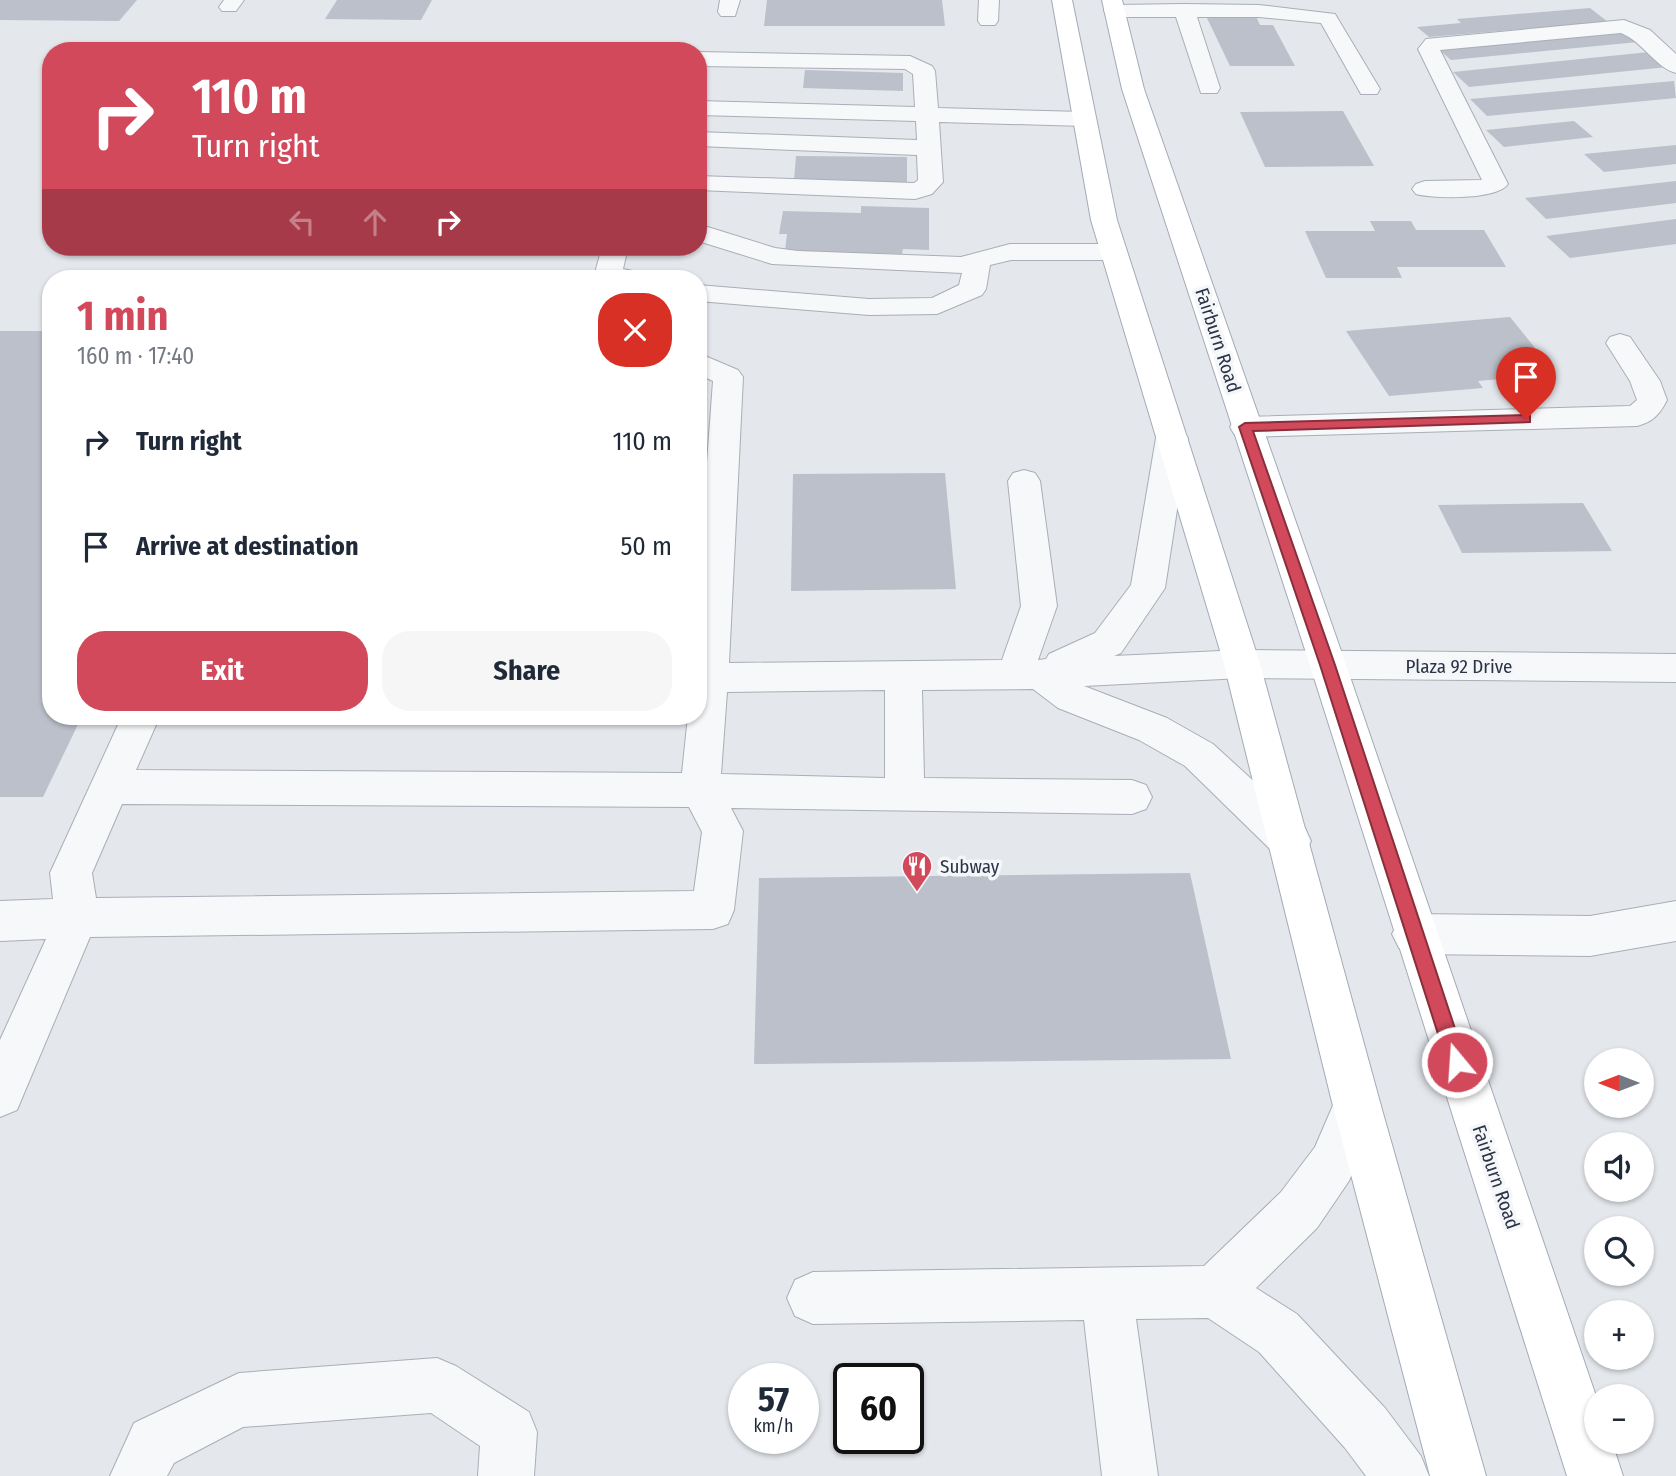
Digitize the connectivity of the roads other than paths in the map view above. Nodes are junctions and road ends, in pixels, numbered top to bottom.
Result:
1 (1062, 0) edge
2 (1113, 5) edge
3 (1184, 10) junction
4 (707, 60) edge
5 (1676, 66) edge
6 (1209, 88) dead end
7 (1369, 89) dead end
8 (707, 108) edge
9 (928, 114) junction
10 (1084, 119) junction
11 (707, 139) edge
12 (929, 148) junction
13 (707, 183) edge
14 (1425, 189) dead end
15 (707, 235) edge
16 (1114, 252) junction
17 (772, 256) junction
18 (978, 260) junction
19 (707, 294) edge
20 (765, 299) junction
21 (1620, 343) dead end
22 (707, 366) edge
23 (1245, 427) junction
24 (711, 428) edge
25 (1172, 438) junction
26 (1024, 481) dead end
27 (710, 495) edge
28 (707, 576) edge
29 (1242, 664) junction
30 (1328, 665) junction
31 (1676, 668) edge
32 (1028, 674) junction
33 (903, 676) junction
34 (707, 678) edge
35 (137, 725) edge
36 (702, 725) edge
37 (109, 787) junction
38 (700, 790) junction
39 (905, 795) junction
40 (1132, 797) dead end
41 (1290, 841) junction
42 (78, 918) junction
43 (0, 921) edge
44 (1676, 921) edge
45 (1414, 934) junction
46 (0, 1093) edge
47 (1357, 1106) junction
48 (1215, 1292) junction
49 (1107, 1295) junction
50 (813, 1298) dead end
51 (1551, 1341) junction
52 (1584, 1412) edge
53 (1606, 1454) edge
54 (138, 1476) edge
55 (506, 1476) edge
56 (1130, 1476) edge
57 (1401, 1476) edge
58 (1458, 1476) edge
59 (1595, 1476) edge
60 (1619, 1476) edge

1 - 10 main road
2 - 3 lane
2 - 23 main road, Fairburn Road
3 - 6 lane
3 - 7 lane
4 - 9 lane
5 - 14 lane
8 - 9 lane
9 - 10 lane
9 - 12 lane
10 - 16 main road
11 - 12 lane
12 - 13 lane
15 - 17 lane
16 - 18 lane
16 - 25 main road
17 - 18 lane
17 - 20 lane
18 - 20 lane
19 - 20 lane
21 - 23 lane
22 - 24 lane
23 - 30 main road, Fairburn Road
24 - 27 lane
25 - 29 main road
25 - 32 lane
26 - 32 lane
27 - 28 lane
29 - 30 lane, Plaza 92 Drive
29 - 32 lane, Plaza 92 Drive
29 - 41 main road
30 - 31 lane, Plaza 92 Drive
30 - 45 main road, Fairburn Road
32 - 33 lane, Plaza 92 Drive
32 - 41 lane
33 - 34 lane, Plaza 92 Drive
33 - 39 lane
35 - 37 lane
36 - 38 lane
37 - 38 lane
37 - 42 lane
38 - 39 lane
38 - 42 lane
39 - 40 lane
41 - 47 main road
42 - 43 lane
42 - 46 lane
44 - 45 lane
45 - 51 main road, Fairburn Road
47 - 48 lane
47 - 58 main road
48 - 49 lane
48 - 57 lane
49 - 50 lane
49 - 56 lane
51 - 52 lane
51 - 59 main road, Fairburn Road
53 - 60 lane
54 - 55 lane

